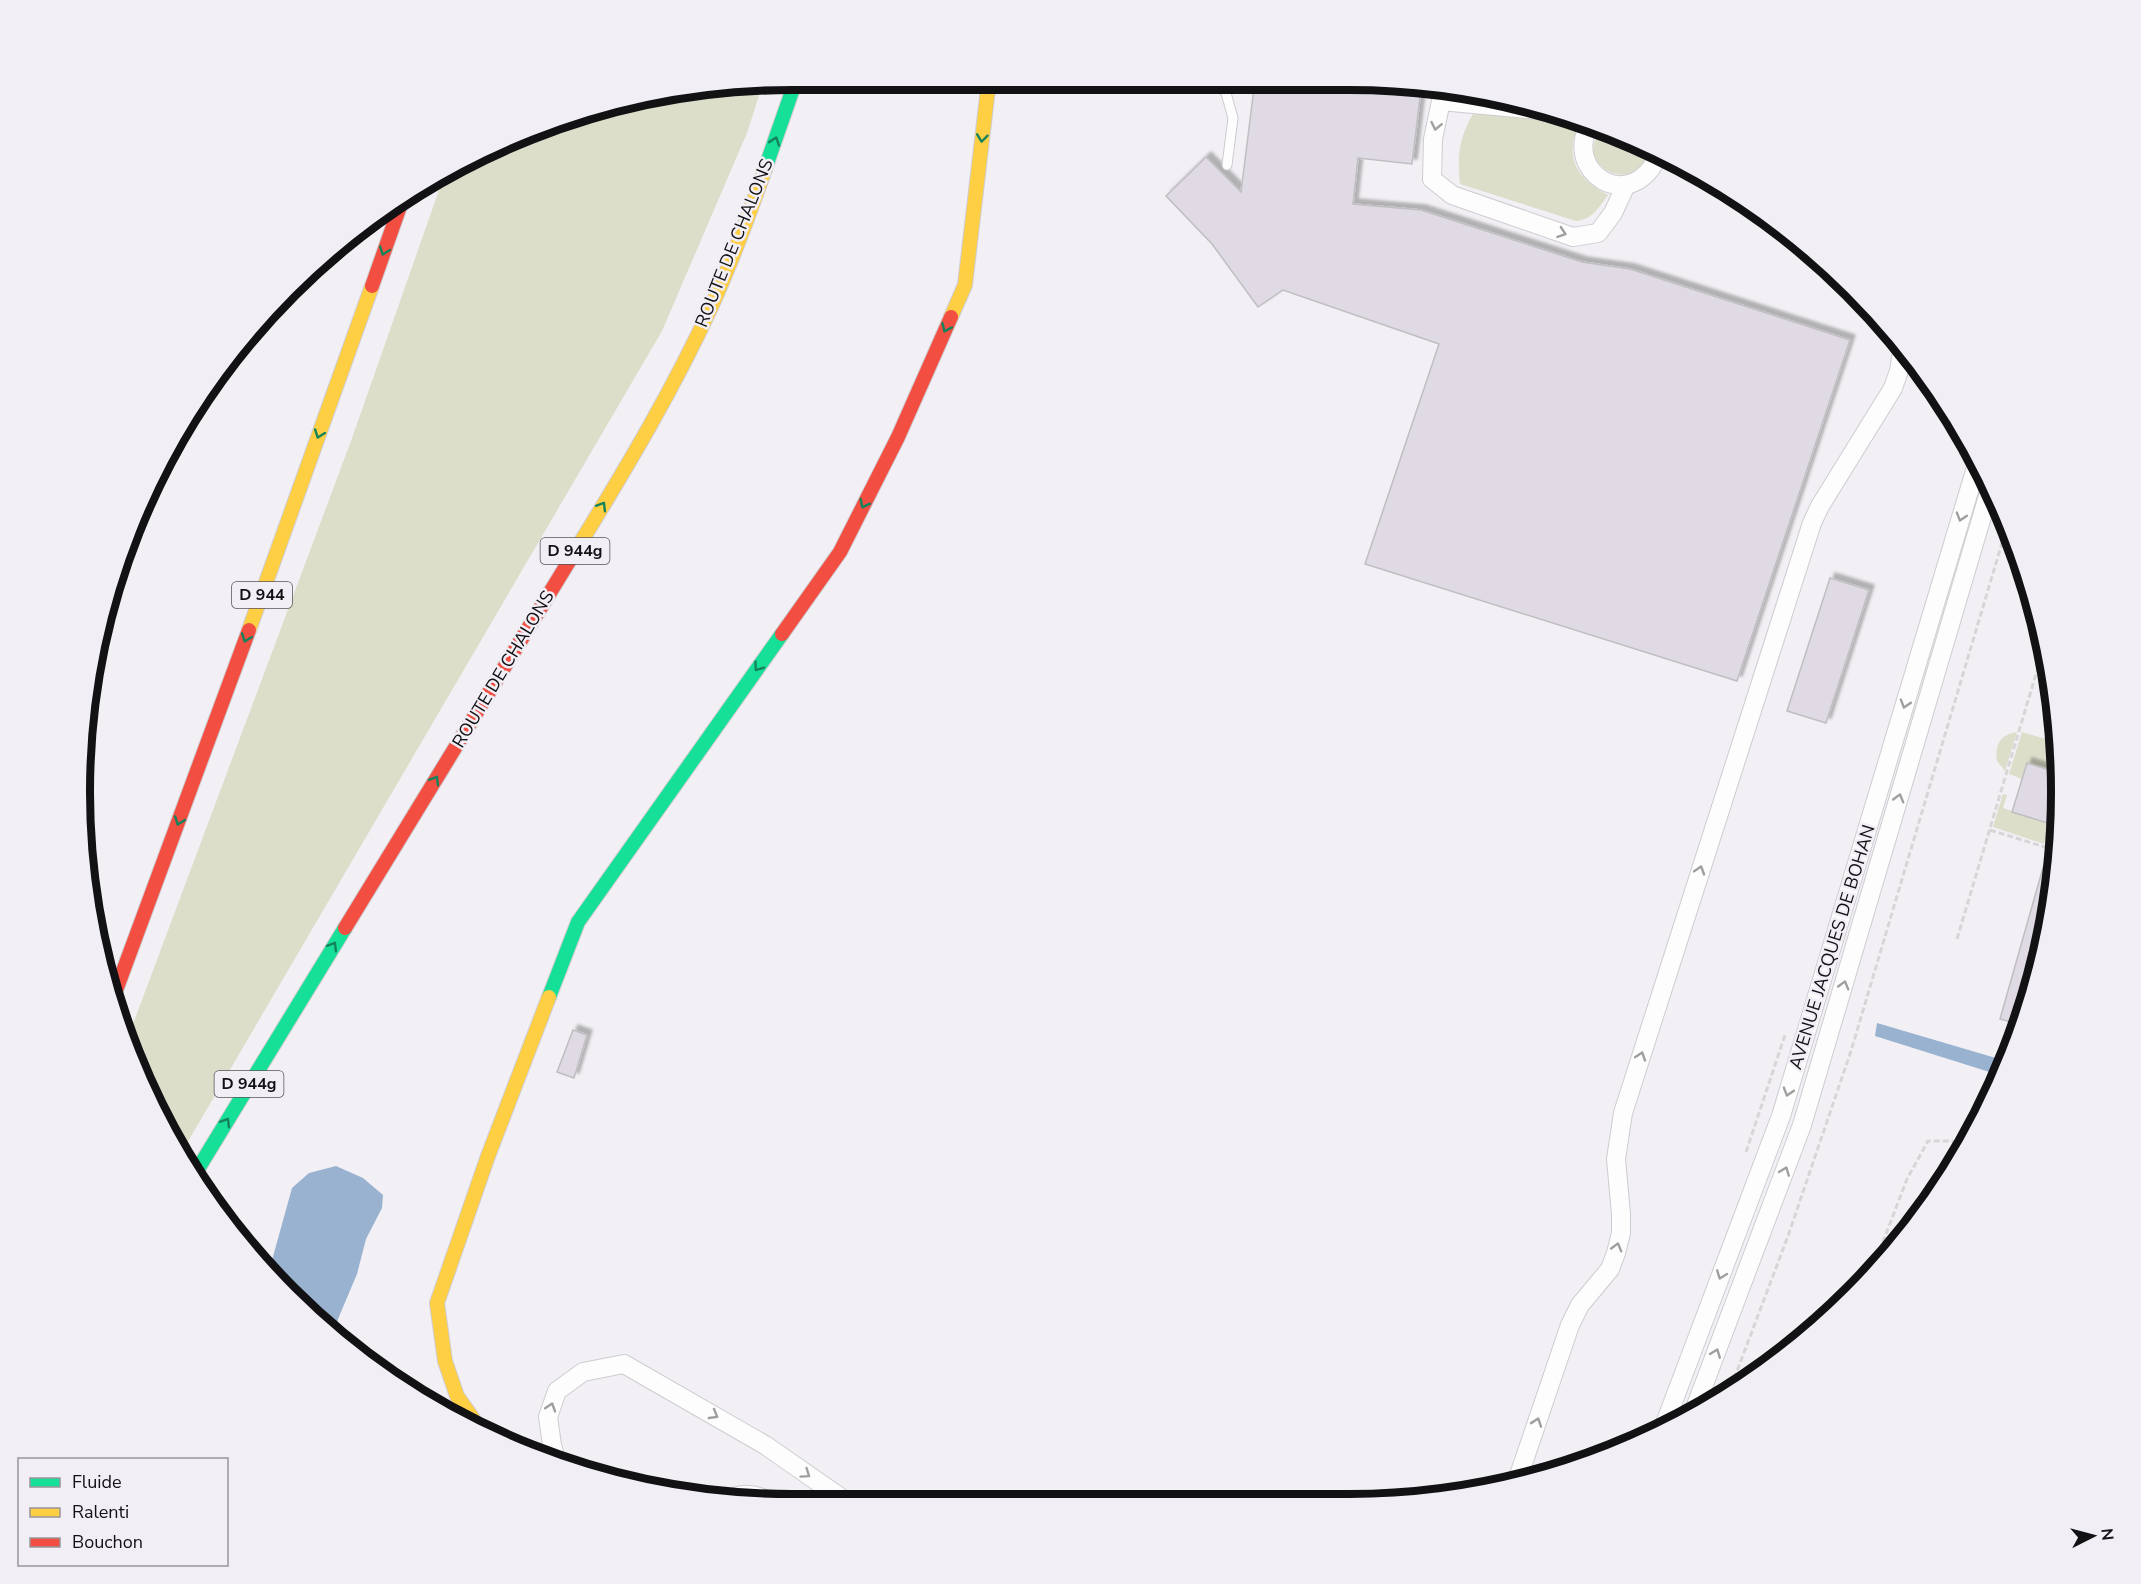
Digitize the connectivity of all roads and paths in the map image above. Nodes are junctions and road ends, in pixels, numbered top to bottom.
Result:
1 (793, 90) edge
2 (988, 90) edge
3 (1223, 90) edge
4 (1501, 107) edge
5 (1587, 131) edge
6 (1654, 160) edge
7 (1227, 165) dead end
8 (1626, 184) junction
9 (398, 211) edge
10 (1901, 359) edge
11 (1962, 450) edge
12 (1958, 461) dead end
13 (1974, 473) edge
14 (1987, 499) edge
15 (2003, 538) edge
16 (2039, 663) edge
17 (1989, 830) junction
18 (2048, 848) dead end
19 (1957, 939) dead end
20 (118, 986) edge
21 (1786, 1031) dead end
22 (1957, 1144) edge
23 (1745, 1156) dead end
24 (199, 1167) edge
25 (1879, 1253) edge
26 (1734, 1379) edge
27 (1698, 1401) edge
28 (471, 1416) edge
29 (1657, 1422) edge
30 (554, 1453) edge
31 (1520, 1473) edge
32 (734, 1491) edge
33 (761, 1493) edge
34 (835, 1494) edge

24 -> 1 main road, ROUTE DE CHALONS / D 944g
2 -> 28 main road
3 - 7 lane
4 -> 8 street
5 - 8 street
6 - 8 street
9 -> 20 main road, D 944
31 -> 10 street
11 - 12 path
13 -> 29 street, AVENUE JACQUES DE BOHAN
27 -> 14 street, AVENUE JACQUES DE BOHAN
15 - 26 path
16 - 17 path
17 - 18 path
17 - 19 path
21 - 23 path
22 - 25 path
30 -> 34 street
32 - 33 lane

